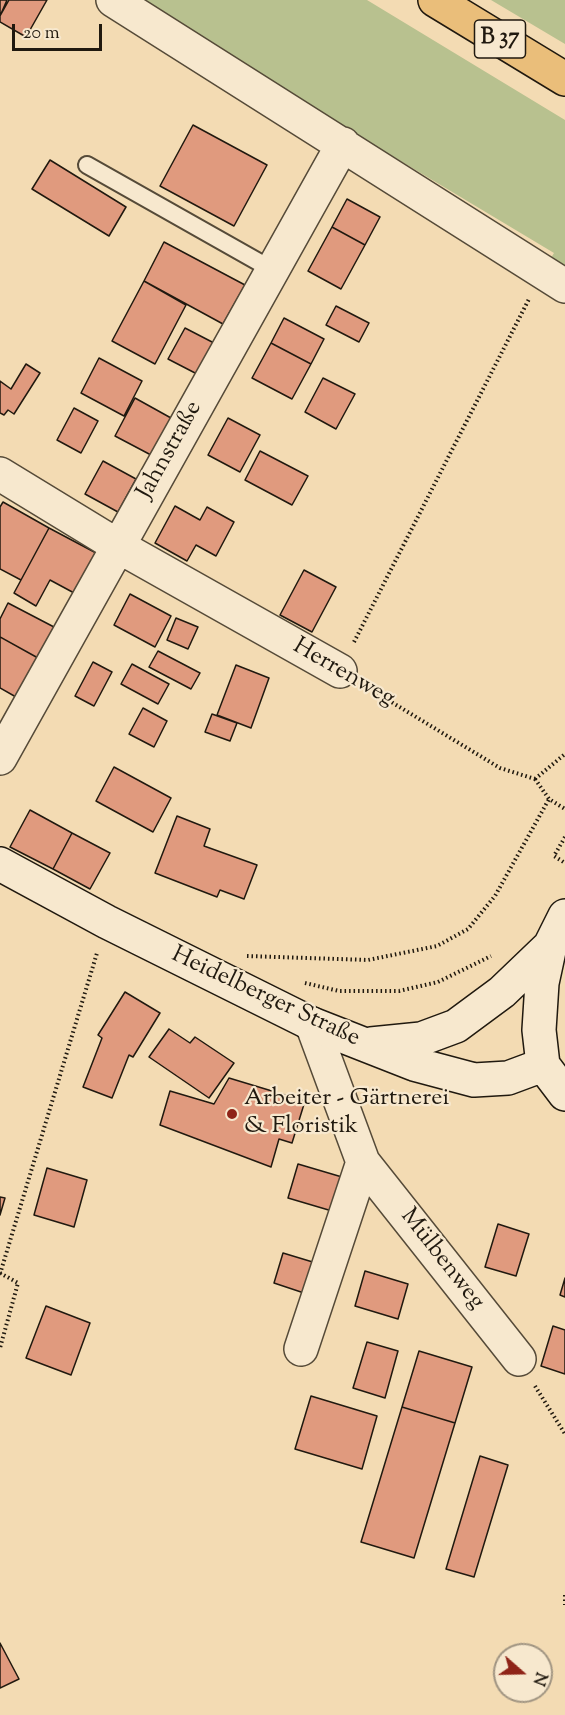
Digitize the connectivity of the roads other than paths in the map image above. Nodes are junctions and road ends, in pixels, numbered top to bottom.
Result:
1 (113, 0) edge
2 (435, 0) edge
3 (565, 78) edge
4 (343, 144) junction
5 (87, 165) dead end
6 (271, 269) junction
7 (554, 278) edge
8 (0, 474) edge
9 (118, 546) junction
10 (339, 671) road end
11 (0, 758) edge
12 (0, 864) edge
13 (565, 916) edge
14 (550, 946) junction
15 (312, 1024) junction
16 (364, 1044) junction
17 (543, 1065) junction
18 (565, 1094) edge
19 (363, 1162) junction
20 (301, 1349) dead end
21 (519, 1359) road end

1 - 4 street
2 - 3 main road, B 37
4 - 6 street, Jahnstraße
4 - 7 street
5 - 6 lane
6 - 9 street, Jahnstraße
8 - 9 street, Herrenweg
9 - 10 street, Herrenweg
9 - 11 street, Jahnstraße
12 - 15 street, Heidelberger Straße
13 - 14 street
14 - 16 street
14 - 17 street
15 - 16 street, Heidelberger Straße
15 - 19 street, Mülbenweg
16 - 17 street, Heidelberger Straße
17 - 18 street
19 - 20 street
19 - 21 street, Mülbenweg

